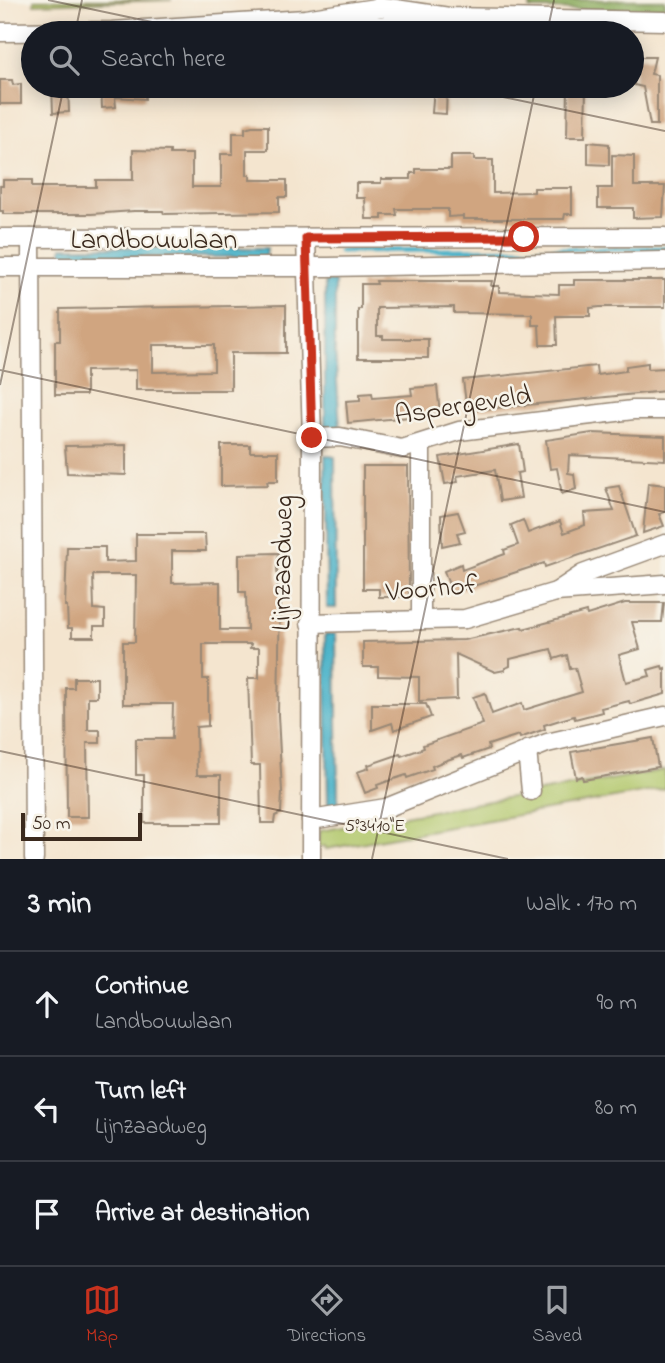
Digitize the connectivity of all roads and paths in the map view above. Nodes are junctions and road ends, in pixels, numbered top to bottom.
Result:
1 (273, 21) edge
2 (326, 21) edge
3 (418, 21) edge
4 (665, 21) edge
5 (0, 32) edge
6 (21, 32) edge
7 (665, 237) edge
8 (0, 238) edge
9 (31, 238) junction
10 (306, 238) junction
11 (665, 261) edge
12 (0, 267) edge
13 (31, 267) junction
14 (308, 267) junction
15 (665, 410) edge
16 (312, 438) junction
17 (421, 445) junction
18 (665, 544) edge
19 (665, 584) edge
20 (556, 592) junction
21 (421, 620) junction
22 (310, 623) junction
23 (665, 716) edge
24 (527, 750) junction
25 (531, 791) dead end
26 (311, 820) junction
27 (34, 859) edge
28 (311, 859) edge

1 - 2 street
3 - 4 street
5 - 6 street
7 - 10 street, Landbouwlaan
8 - 9 street, Landbouwlaan
9 - 10 street, Landbouwlaan
9 - 13 street
10 - 14 street
11 - 14 street, Landbouwlaan
12 - 13 street, Landbouwlaan
13 - 14 street, Landbouwlaan
13 - 27 street
14 - 16 street, Lijnzaadweg
15 - 17 street, Aspergeveld
16 - 17 street, Aspergeveld
16 - 22 street, Lijnzaadweg
17 - 21 street
18 - 20 street, Voorhof
19 - 20 street, Voorhof
20 - 21 street, Voorhof
21 - 22 street, Voorhof
22 - 26 street, Lijnzaadweg
23 - 24 street
24 - 25 street
24 - 26 street
26 - 28 street, Lijnzaadweg

